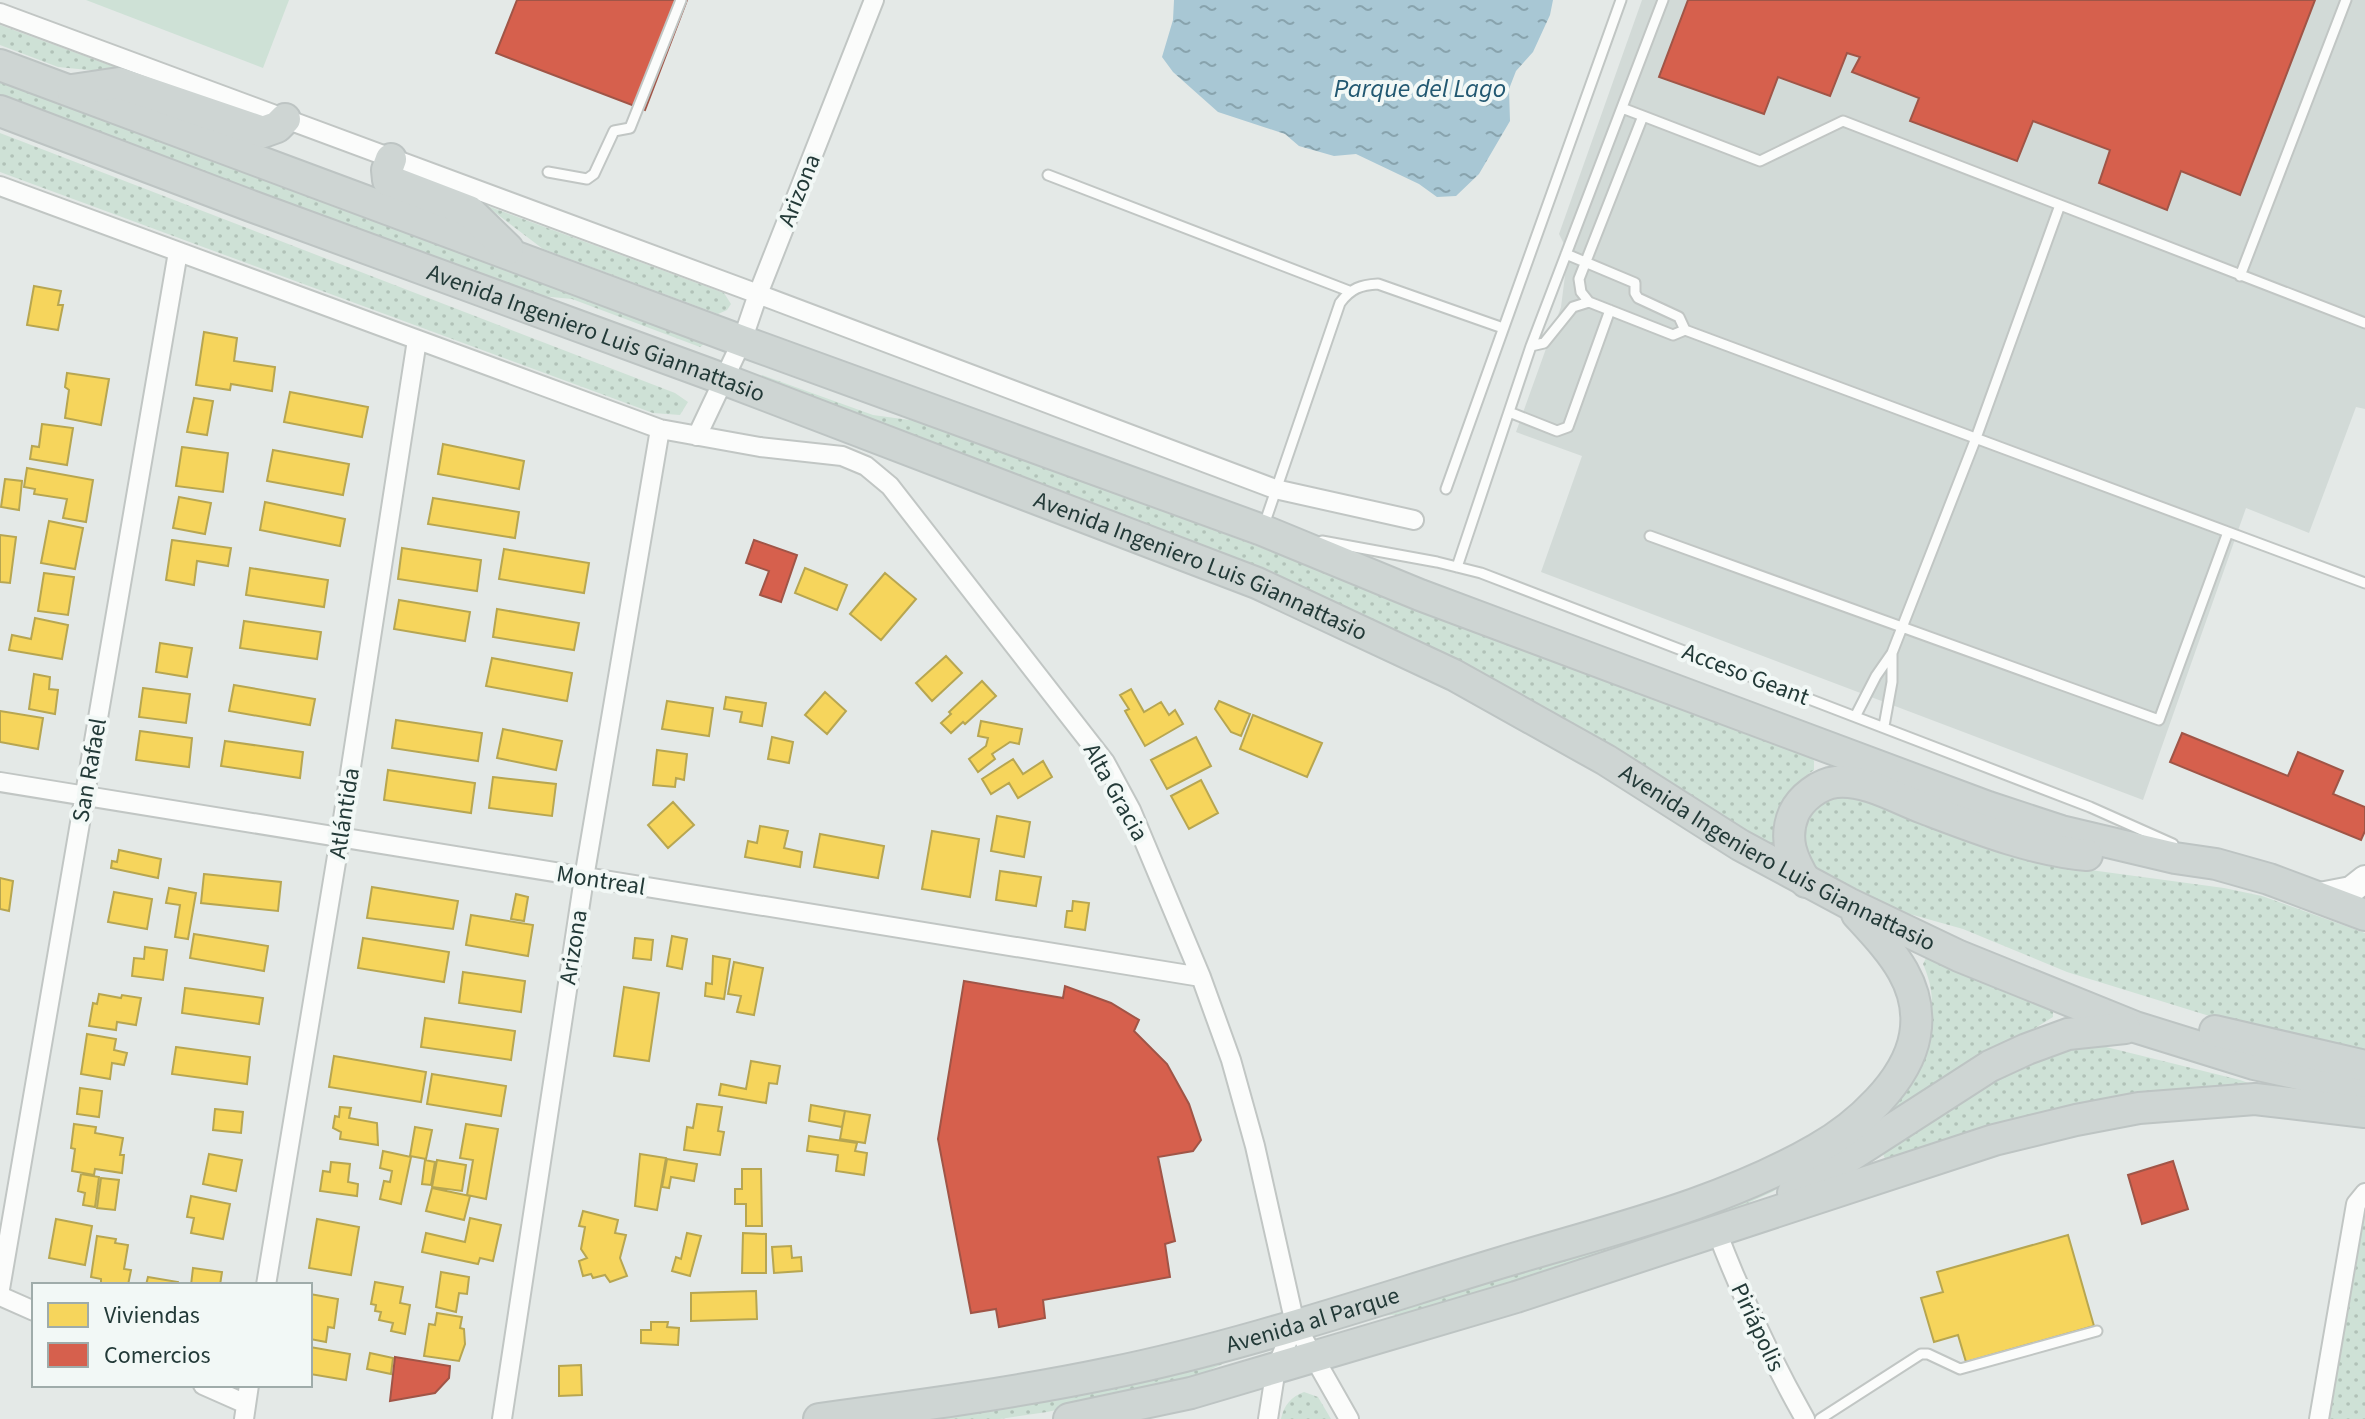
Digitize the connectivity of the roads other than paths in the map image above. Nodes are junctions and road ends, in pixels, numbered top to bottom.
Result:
1 (681, 0) edge
2 (874, 0) edge
3 (1621, 0) edge
4 (1663, 0) edge
5 (2346, 0) edge
6 (0, 13) edge
7 (0, 65) edge
8 (68, 90) junction
9 (1622, 108) junction
10 (0, 111) edge
11 (1643, 116) junction
12 (285, 119) junction
13 (391, 159) junction
14 (548, 172) dead end
15 (1048, 175) dead end
16 (0, 186) edge
17 (2060, 205) junction
18 (178, 252) junction
19 (1566, 254) junction
20 (515, 256) junction
21 (1585, 263) junction
22 (2240, 276) junction
23 (1349, 291) junction
24 (758, 294) junction
25 (1589, 302) junction
26 (1610, 310) junction
27 (2365, 323) edge
28 (1503, 328) junction
29 (1685, 330) junction
30 (417, 340) junction
31 (742, 341) junction
32 (1531, 346) junction
33 (723, 379) junction
34 (1509, 412) junction
35 (660, 429) junction
36 (697, 436) junction
37 (1976, 438) junction
38 (1275, 489) junction
39 (1446, 489) dead end
40 (1414, 520) dead end
41 (1262, 530) junction
42 (2228, 532) junction
43 (1650, 536) dead end
44 (1457, 567) junction
45 (2365, 583) edge
46 (1901, 627) junction
47 (1892, 653) junction
48 (1856, 715) junction
49 (1884, 726) junction
50 (0, 782) edge
51 (84, 796) junction
52 (340, 838) junction
53 (2133, 848) junction
54 (2216, 864) junction
55 (584, 878) junction
56 (2365, 879) edge
57 (1806, 882) junction
58 (2320, 896) junction
59 (1848, 903) junction
60 (2365, 915) edge
61 (1895, 925) junction
62 (1201, 977) junction
63 (2135, 1027) junction
64 (2199, 1027) junction
65 (2365, 1066) edge
66 (2365, 1089) edge
67 (2365, 1112) edge
68 (2365, 1193) edge
69 (1717, 1232) junction
70 (266, 1283) edge
71 (0, 1289) edge
72 (0, 1296) edge
73 (32, 1310) edge
74 (2097, 1331) dead end
75 (1305, 1340) junction
76 (1276, 1368) junction
77 (208, 1387) edge
78 (246, 1403) edge
79 (502, 1419) edge
80 (819, 1419) edge
81 (1069, 1419) edge
82 (1268, 1419) edge
83 (1349, 1419) edge
84 (1805, 1419) edge
85 (1820, 1419) edge
86 (2319, 1419) edge

1 - 14 lane
2 - 24 street, Arizona
3 - 28 lane
4 - 9 lane
5 - 22 lane
6 - 12 street
7 - 8 main road, Avenida Ingeniero Luis Giannattasio
8 - 12 main road
8 - 20 main road, Avenida Ingeniero Luis Giannattasio
9 - 11 lane
9 - 19 lane
10 - 33 main road, Avenida Ingeniero Luis Giannattasio
11 - 17 lane
11 - 21 lane
12 - 13 street
13 - 20 main road
13 - 24 street
15 - 23 lane
16 - 18 street
17 - 22 lane
17 - 37 lane
18 - 30 street
18 - 51 street, San Rafael
19 - 21 lane
19 - 32 lane
20 - 31 main road, Avenida Ingeniero Luis Giannattasio
21 - 25 lane
21 - 29 lane
22 - 27 lane
23 - 28 lane
23 - 38 lane
24 - 31 street, Arizona
24 - 38 street
25 - 26 lane
25 - 32 lane
26 - 29 lane
26 - 34 lane
28 - 39 lane
29 - 37 lane
30 - 35 street
30 - 52 street, Atlántida
31 - 33 street, Arizona
31 - 41 main road, Avenida Ingeniero Luis Giannattasio
32 - 34 lane
33 - 36 street, Arizona
33 - 57 main road, Avenida Ingeniero Luis Giannattasio
34 - 44 lane
35 - 36 street
35 - 55 street, Arizona
36 - 62 street, Alta Gracia
37 - 42 lane
37 - 46 lane
38 - 40 street
38 - 41 lane
41 - 44 lane, Acceso Geant
41 - 53 main road, Avenida Ingeniero Luis Giannattasio
42 - 45 lane
42 - 46 lane
43 - 46 lane
44 - 48 lane, Acceso Geant
46 - 47 lane
47 - 48 lane
47 - 49 lane
48 - 49 lane, Acceso Geant
49 - 54 lane, Acceso Geant
50 - 51 street, Montreal
51 - 52 street, Montreal
51 - 71 street, San Rafael
52 - 55 street, Montreal
52 - 70 street, Atlántida
53 - 54 main road, Avenida Ingeniero Luis Giannattasio
53 - 57 main road
54 - 58 main road, Avenida Ingeniero Luis Giannattasio
55 - 62 street, Montreal
55 - 79 street, Arizona
56 - 58 street
57 - 59 main road, Avenida Ingeniero Luis Giannattasio
58 - 60 main road, Avenida Ingeniero Luis Giannattasio
59 - 61 main road, Avenida Ingeniero Luis Giannattasio
59 - 75 main road, Avenida al Parque
61 - 63 main road, Avenida Ingeniero Luis Giannattasio
61 - 64 main road
62 - 75 street, Alta Gracia
63 - 64 main road
63 - 66 main road, Avenida Ingeniero Luis Giannattasio
63 - 69 main road
64 - 65 main road
67 - 69 main road
68 - 86 street
69 - 75 main road, Avenida al Parque
69 - 84 street, Piriápolis
72 - 73 street
74 - 85 lane
75 - 76 main road, Avenida al Parque
75 - 80 main road, Avenida al Parque
75 - 83 street, Alta Gracia
76 - 81 main road, Avenida al Parque
76 - 82 street
77 - 78 street

